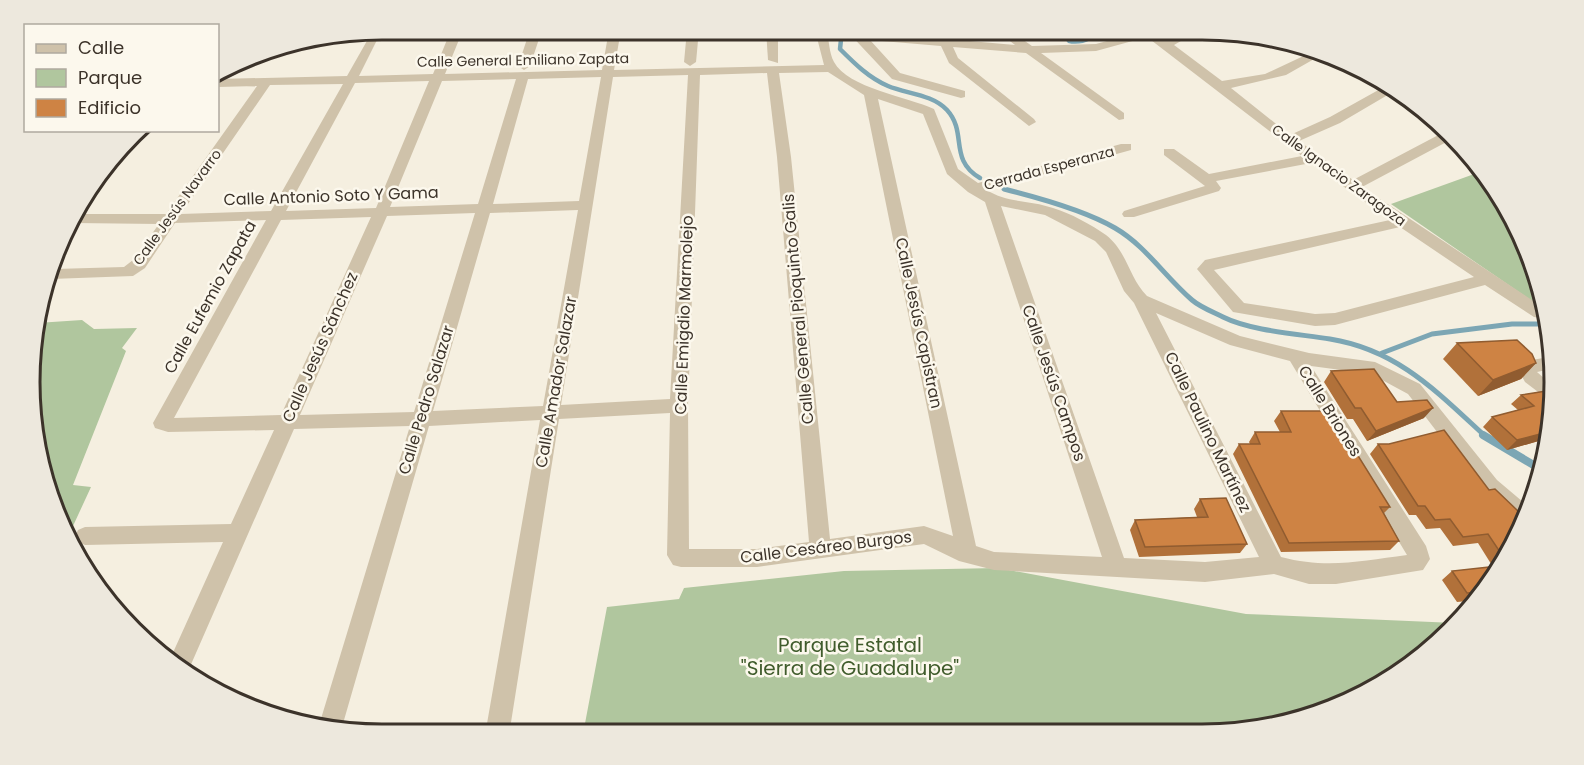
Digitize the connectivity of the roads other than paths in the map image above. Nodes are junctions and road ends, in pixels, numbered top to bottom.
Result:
1 (373, 40) edge
2 (453, 40) edge
3 (533, 40) edge
4 (613, 40) edge
5 (693, 40) edge
6 (773, 40) edge
7 (823, 40) edge
8 (863, 40) edge
9 (918, 40) edge
10 (1016, 40) edge
11 (1118, 40) edge
12 (1160, 40) edge
13 (1174, 40) edge
14 (945, 43) junction
15 (1166, 44) junction
16 (1030, 50) junction
17 (1309, 58) edge
18 (829, 64) junction
19 (774, 65) junction
20 (692, 66) junction
21 (608, 68) junction
22 (524, 71) junction
23 (439, 73) junction
24 (235, 74) edge
25 (353, 76) junction
26 (266, 82) junction
27 (219, 83) edge
28 (1217, 85) junction
29 (1383, 92) edge
30 (870, 93) junction
31 (961, 94) dead end
32 (1119, 116) dead end
33 (1029, 122) dead end
34 (1441, 139) edge
35 (1289, 140) junction
36 (1126, 147) dead end
37 (1169, 152) dead end
38 (1313, 158) junction
39 (1206, 179) junction
40 (1352, 186) junction
41 (973, 189) junction
42 (993, 200) junction
43 (586, 205) junction
44 (485, 209) junction
45 (381, 212) junction
46 (1129, 214) dead end
47 (276, 216) junction
48 (82, 219) edge
49 (169, 219) junction
50 (1402, 222) junction
51 (59, 274) edge
52 (1487, 279) junction
53 (1141, 300) junction
54 (1536, 310) edge
55 (1296, 357) junction
56 (1543, 364) edge
57 (1544, 388) edge
58 (679, 406) junction
59 (551, 411) junction
60 (419, 419) junction
61 (287, 422) junction
62 (1518, 510) edge
63 (238, 533) junction
64 (85, 536) dead end
65 (820, 548) junction
66 (968, 554) junction
67 (681, 558) joint
68 (1274, 565) junction
69 (1116, 566) junction
70 (182, 659) edge
71 (332, 721) edge
72 (499, 724) edge

1 - 25 street, Calle Eufemio Zapata
2 - 23 street, Calle Jesús Sánchez
3 - 22 street, Calle Pedro Salazar
4 - 21 street, Calle Amador Salazar
5 - 20 street, Calle Emigdio Marmolejo
6 - 19 street, Calle General Pioquinto Galis
7 - 18 street
8 - 31 street
9 - 14 street
10 - 16 street
11 - 16 street
12 - 15 street, Calle Ignacio Zaragoza
13 - 15 street
14 - 16 street
14 - 33 street
15 - 28 street, Calle Ignacio Zaragoza
16 - 32 street
17 - 28 street
18 - 19 street, Calle General Emiliano Zapata
18 - 30 street
19 - 20 street, Calle General Emiliano Zapata
19 - 65 street, Calle General Pioquinto Galis
20 - 21 street, Calle General Emiliano Zapata
20 - 58 street, Calle Emigdio Marmolejo
21 - 22 street, Calle General Emiliano Zapata
21 - 43 street, Calle Amador Salazar
22 - 23 street, Calle General Emiliano Zapata
22 - 44 street, Calle Pedro Salazar
23 - 25 street, Calle General Emiliano Zapata
23 - 45 street, Calle Jesús Sánchez
24 - 25 street, Calle General Emiliano Zapata
25 - 26 street, Calle General Emiliano Zapata
25 - 47 street, Calle Eufemio Zapata
26 - 27 street, Calle General Emiliano Zapata
26 - 49 street, Calle Jesús Navarro
28 - 35 street, Calle Ignacio Zaragoza
29 - 35 street
30 - 41 street, Calle Paulino Martínez
30 - 66 street, Calle Jesús Capistran
34 - 40 street
35 - 38 street, Calle Ignacio Zaragoza
36 - 41 street, Cerrada Esperanza
37 - 39 street
38 - 39 street
38 - 40 street, Calle Ignacio Zaragoza
39 - 46 street
40 - 50 street, Calle Ignacio Zaragoza
41 - 42 street, Calle Paulino Martínez
42 - 53 street, Calle Paulino Martínez
42 - 69 street, Calle Jesús Campos
43 - 44 street, Calle Antonio Soto Y Gama
43 - 59 street, Calle Amador Salazar
44 - 45 street, Calle Antonio Soto Y Gama
44 - 60 street, Calle Pedro Salazar
45 - 47 street, Calle Antonio Soto Y Gama
45 - 61 street, Calle Jesús Sánchez
47 - 49 street, Calle Antonio Soto Y Gama
47 - 61 street, Calle Eufemio Zapata
48 - 49 street, Calle Antonio Soto Y Gama
49 - 51 street, Calle Jesús Navarro
50 - 52 street, Calle Ignacio Zaragoza
50 - 52 street
52 - 54 street, Calle Ignacio Zaragoza
53 - 55 street
53 - 68 street, Calle Paulino Martínez
55 - 62 street
55 - 68 street, Calle Briones
56 - 57 street
58 - 59 street
58 - 67 street, Calle Emigdio Marmolejo
59 - 60 street
59 - 72 street, Calle Amador Salazar
60 - 61 street
60 - 71 street, Calle Pedro Salazar
61 - 63 street, Calle Jesús Sánchez
63 - 64 street
63 - 70 street, Calle Jesús Sánchez
65 - 66 street, Calle Cesáreo Burgos
65 - 67 street, Calle Cesáreo Burgos
66 - 69 street, Calle Cesáreo Burgos
68 - 69 street

